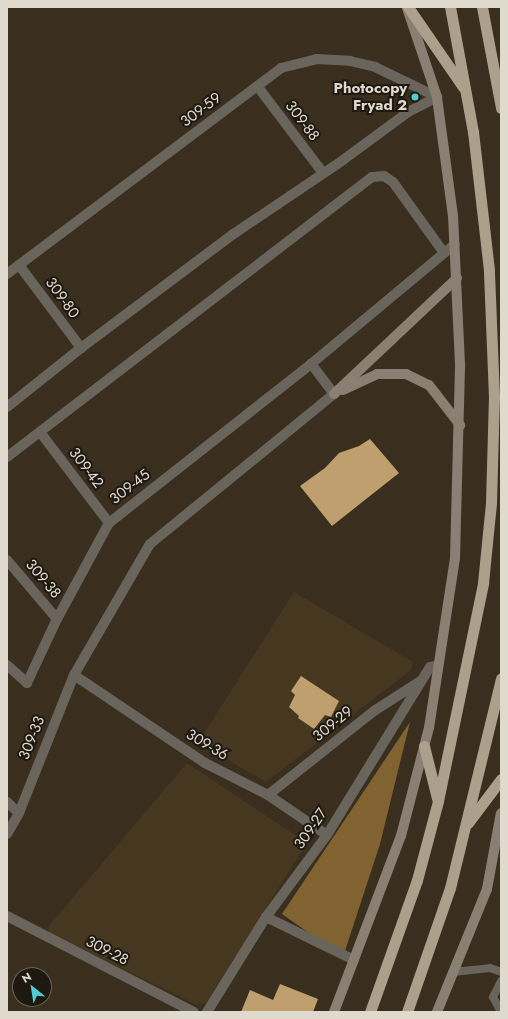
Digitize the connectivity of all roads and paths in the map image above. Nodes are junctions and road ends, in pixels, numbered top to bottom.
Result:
1 (407, 7) edge
2 (450, 7) edge
3 (482, 7) edge
4 (258, 87) junction
5 (466, 90) junction
6 (437, 97) junction
7 (501, 108) edge
8 (323, 173) junction
9 (455, 244) junction
10 (444, 253) junction
11 (19, 264) junction
12 (7, 274) edge
13 (457, 278) junction
14 (81, 348) junction
15 (310, 364) junction
16 (334, 394) junction
17 (7, 407) edge
18 (460, 425) junction
19 (40, 432) junction
20 (7, 457) edge
21 (109, 523) junction
22 (7, 560) edge
23 (57, 619) junction
24 (7, 665) edge
25 (438, 665) junction
26 (74, 675) junction
27 (501, 678) edge
28 (421, 681) junction
29 (424, 746) junction
30 (501, 779) edge
31 (268, 795) junction
32 (438, 800) junction
33 (7, 802) edge
34 (19, 813) junction
35 (501, 814) edge
36 (465, 827) junction
37 (7, 834) edge
38 (328, 835) junction
39 (7, 916) edge
40 (266, 917) junction
41 (354, 960) junction
42 (501, 971) edge
43 (453, 972) junction
44 (501, 981) edge
45 (194, 1012) edge
46 (208, 1012) edge
47 (334, 1012) edge
48 (370, 1012) edge
49 (407, 1012) edge
50 (437, 1012) edge
51 (500, 1012) edge

1 - 5 highway
1 - 6 main road
2 - 5 highway
3 - 7 highway
4 - 6 street, 309-59
4 - 8 street, 309-88
4 - 11 street, 309-59
5 - 32 highway
6 - 8 street
6 - 9 main road
8 - 14 street
9 - 10 street, 309-45
9 - 13 main road
10 - 15 street, 309-45
10 - 19 street
11 - 12 street, 309-59
11 - 14 street, 309-80
13 - 16 main road
13 - 18 main road
14 - 17 street
15 - 16 street
15 - 21 street, 309-45
16 - 18 main road
16 - 26 street, 309-33
18 - 25 main road
19 - 20 street
19 - 21 street, 309-42
21 - 23 street, 309-45
22 - 23 street, 309-38
23 - 24 street, 309-45
25 - 28 street, 309-27
25 - 29 main road
26 - 31 street, 309-36
26 - 34 street, 309-33
27 - 36 highway
28 - 31 street, 309-29
28 - 38 street, 309-27
29 - 32 highway
29 - 41 main road
30 - 36 highway
31 - 38 street, 309-36
32 - 48 highway
33 - 34 street
34 - 37 street, 309-33
35 - 43 main road
36 - 49 highway
38 - 40 street, 309-27
39 - 45 street, 309-28
40 - 41 street
40 - 46 street, 309-27
41 - 47 main road
42 - 43 lane
43 - 50 main road
44 - 51 lane

